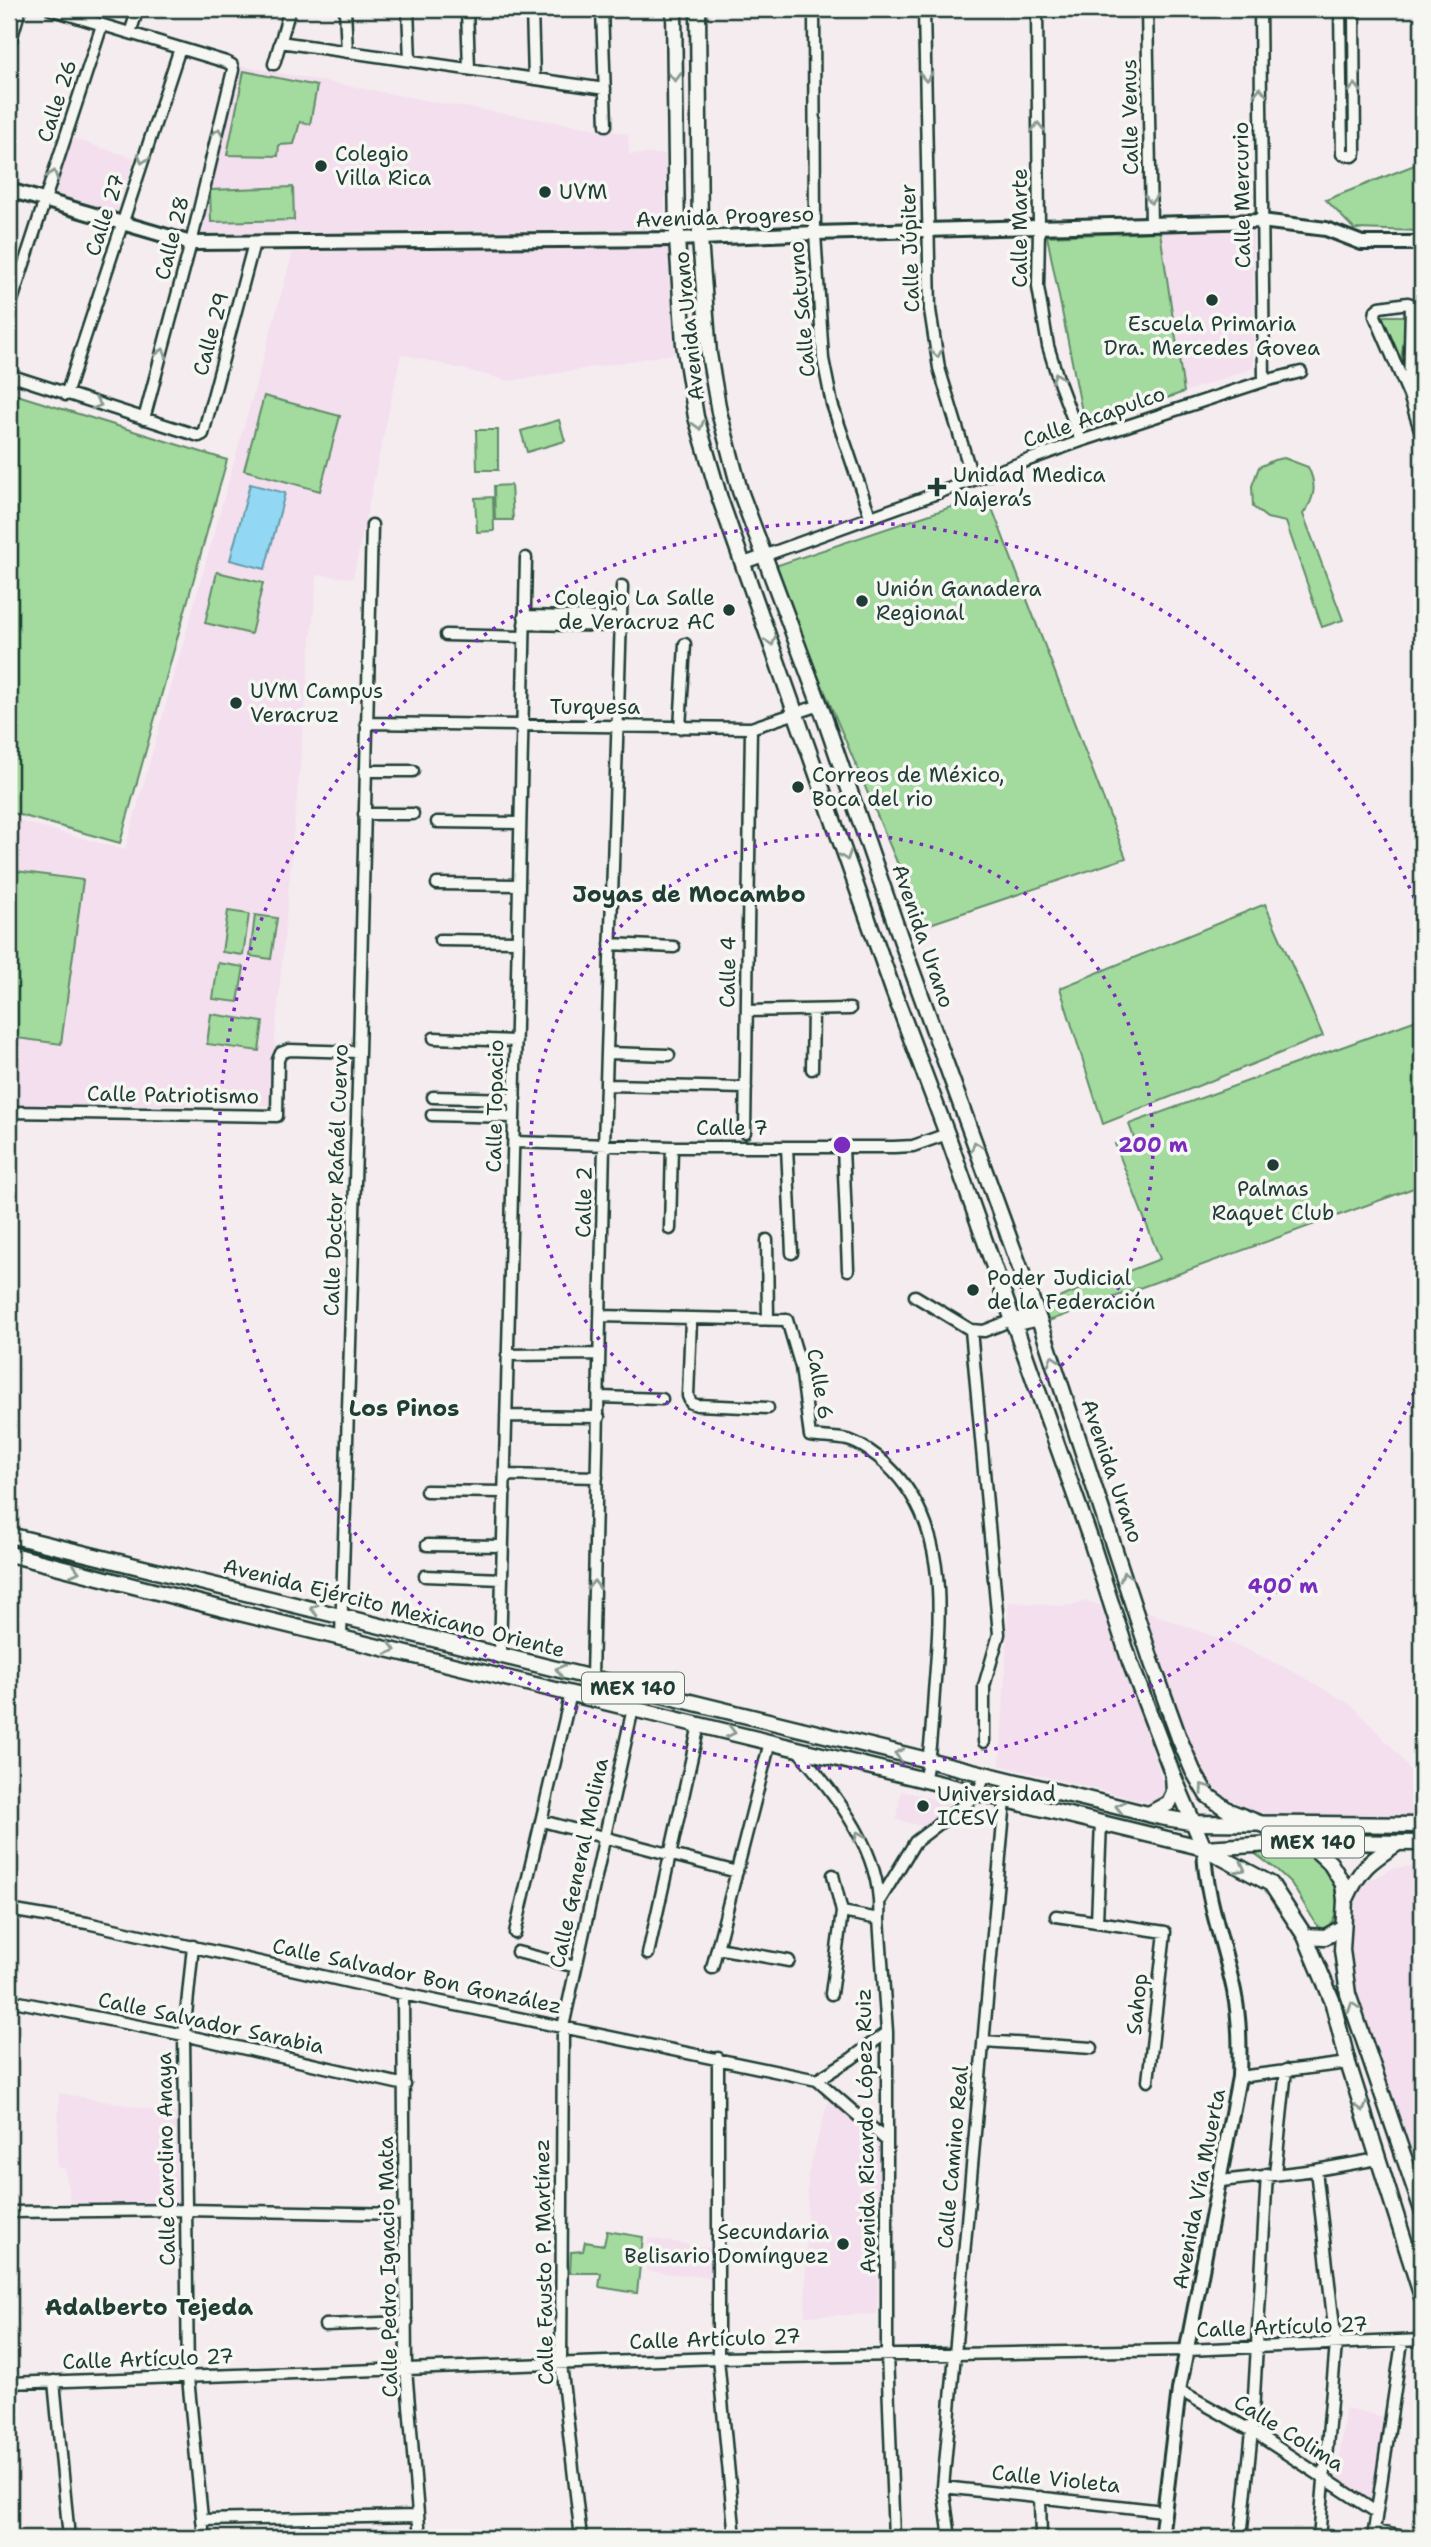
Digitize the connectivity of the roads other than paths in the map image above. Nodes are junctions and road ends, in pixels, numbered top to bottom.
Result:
1 (20, 9) edge
2 (50, 9) edge
3 (138, 9) edge
4 (290, 9) edge
5 (345, 9) edge
6 (408, 9) edge
7 (467, 9) edge
8 (533, 9) edge
9 (602, 9) edge
10 (674, 9) edge
11 (698, 9) edge
12 (814, 9) edge
13 (924, 9) edge
14 (1037, 9) edge
15 (1147, 9) edge
16 (1260, 9) edge
17 (1340, 9) edge
18 (1354, 9) edge
19 (102, 25) junction
20 (130, 33) junction
21 (280, 42) junction
22 (9, 47) edge
23 (180, 48) junction
24 (347, 52) junction
25 (410, 61) junction
26 (274, 64) dead end
27 (469, 69) junction
28 (534, 79) junction
29 (605, 89) junction
30 (606, 125) dead end
31 (9, 190) edge
32 (44, 200) junction
33 (1261, 221) junction
34 (122, 223) junction
35 (1151, 224) junction
36 (1040, 228) junction
37 (928, 231) junction
38 (815, 233) junction
39 (677, 239) junction
40 (700, 239) junction
41 (191, 243) junction
42 (254, 243) junction
43 (1422, 243) edge
44 (9, 310) edge
45 (1301, 372) dead end
46 (9, 375) edge
47 (1264, 381) junction
48 (66, 395) junction
49 (1409, 395) junction
50 (144, 419) junction
51 (1422, 436) edge
52 (1081, 441) junction
53 (973, 480) junction
54 (870, 516) junction
55 (372, 526) dead end
56 (764, 555) junction
57 (526, 558) dead end
58 (744, 564) junction
59 (622, 586) dead end
60 (524, 620) junction
61 (621, 622) junction
62 (446, 635) dead end
63 (524, 637) junction
64 (685, 644) dead end
65 (820, 705) junction
66 (797, 713) junction
67 (366, 723) junction
68 (521, 726) junction
69 (616, 726) junction
70 (680, 728) junction
71 (751, 729) junction
72 (365, 771) junction
73 (413, 771) dead end
74 (364, 814) junction
75 (413, 814) dead end
76 (437, 822) dead end
77 (519, 823) junction
78 (436, 884) dead end
79 (518, 885) junction
80 (440, 940) dead end
81 (517, 941) junction
82 (610, 944) junction
83 (674, 947) dead end
84 (813, 1010) junction
85 (850, 1010) dead end
86 (747, 1011) junction
87 (434, 1038) dead end
88 (516, 1041) junction
89 (359, 1052) junction
90 (607, 1053) junction
91 (669, 1055) dead end
92 (812, 1069) dead end
93 (607, 1085) junction
94 (746, 1088) junction
95 (433, 1097) dead end
96 (515, 1100) junction
97 (9, 1112) edge
98 (432, 1115) dead end
99 (514, 1117) junction
100 (745, 1132) dead end
101 (947, 1134) junction
102 (513, 1142) junction
103 (604, 1145) junction
104 (672, 1147) junction
105 (787, 1147) junction
106 (843, 1147) junction
107 (998, 1205) junction
108 (975, 1214) junction
109 (670, 1230) dead end
110 (767, 1240) dead end
111 (792, 1253) dead end
112 (848, 1270) dead end
113 (915, 1296) dead end
114 (600, 1316) junction
115 (1038, 1316) junction
116 (691, 1319) junction
117 (768, 1320) junction
118 (1010, 1324) junction
119 (971, 1330) junction
120 (599, 1354) junction
121 (507, 1355) junction
122 (599, 1397) junction
123 (662, 1399) dead end
124 (768, 1408) dead end
125 (506, 1416) junction
126 (599, 1417) junction
127 (505, 1475) junction
128 (597, 1477) junction
129 (426, 1491) dead end
130 (505, 1492) junction
131 (9, 1535) edge
132 (427, 1545) dead end
133 (503, 1546) junction
134 (9, 1554) edge
135 (425, 1576) dead end
136 (502, 1579) junction
137 (343, 1616) junction
138 (341, 1637) junction
139 (500, 1654) junction
140 (592, 1678) junction
141 (571, 1693) junction
142 (633, 1708) junction
143 (699, 1725) junction
144 (770, 1742) junction
145 (984, 1742) dead end
146 (796, 1748) junction
147 (929, 1761) junction
148 (985, 1774) junction
149 (1173, 1775) junction
150 (1009, 1780) junction
151 (924, 1781) junction
152 (978, 1794) junction
153 (1005, 1801) junction
154 (1149, 1814) junction
155 (542, 1821) junction
156 (1101, 1822) junction
157 (1196, 1823) junction
158 (1260, 1824) junction
159 (1371, 1825) junction
160 (1422, 1825) edge
161 (604, 1837) junction
162 (1307, 1842) junction
163 (1371, 1843) junction
164 (1398, 1843) junction
165 (1422, 1843) edge
166 (1205, 1848) junction
167 (669, 1854) junction
168 (737, 1872) junction
169 (833, 1875) dead end
170 (1345, 1900) junction
171 (880, 1901) junction
172 (9, 1910) edge
173 (842, 1912) junction
174 (1056, 1916) dead end
175 (878, 1919) junction
176 (1097, 1922) junction
177 (1343, 1927) junction
178 (515, 1933) dead end
179 (1305, 1936) junction
180 (193, 1946) junction
181 (717, 1948) junction
182 (517, 1952) dead end
183 (648, 1954) dead end
184 (789, 1961) dead end
185 (576, 1967) junction
186 (712, 1968) dead end
187 (403, 1994) junction
188 (831, 1994) dead end
189 (9, 2000) edge
190 (562, 2027) junction
191 (887, 2032) junction
192 (184, 2035) junction
193 (983, 2041) junction
194 (1092, 2048) dead end
195 (718, 2058) junction
196 (1348, 2063) junction
197 (1286, 2070) junction
198 (1240, 2077) junction
199 (817, 2080) junction
200 (1148, 2081) dead end
201 (405, 2085) junction
202 (887, 2141) junction
203 (1378, 2159) junction
204 (1316, 2170) junction
205 (1271, 2174) junction
206 (1221, 2181) junction
207 (186, 2210) junction
208 (1422, 2210) edge
209 (9, 2212) edge
210 (405, 2214) junction
211 (1422, 2297) edge
212 (407, 2322) junction
213 (325, 2325) dead end
214 (1422, 2340) edge
215 (1402, 2342) junction
216 (1336, 2344) junction
217 (1258, 2348) junction
218 (1187, 2350) junction
219 (954, 2353) junction
220 (887, 2354) junction
221 (718, 2358) junction
222 (561, 2364) junction
223 (406, 2369) junction
224 (188, 2378) junction
225 (54, 2381) junction
226 (9, 2384) edge
227 (1179, 2390) junction
228 (1252, 2431) junction
229 (1326, 2478) junction
230 (943, 2487) junction
231 (1040, 2497) junction
232 (1164, 2511) junction
233 (1376, 2512) junction
234 (418, 2516) junction
235 (202, 2520) junction
236 (1374, 2535) edge
237 (69, 2538) edge
238 (204, 2538) edge
239 (421, 2538) edge
240 (581, 2538) edge
241 (735, 2538) edge
242 (894, 2538) edge
243 (950, 2538) edge
244 (1041, 2538) edge
245 (1161, 2538) edge
246 (1241, 2538) edge
247 (1319, 2538) edge
248 (1409, 2538) edge

1 - 22 street
2 - 19 street
3 - 20 street
4 - 21 street
5 - 24 street
6 - 25 street
7 - 27 street
8 - 28 street
9 - 29 street
10 -> 39 main road, Avenida Urano
11 - 40 main road, Avenida Urano
12 - 38 street, Calle Saturno
13 -> 37 street, Calle Júpiter
36 -> 14 street, Calle Marte
15 -> 35 street, Calle Venus
33 -> 16 street, Calle Mercurio
17 -> 18 street
19 - 20 street
32 -> 19 street, Calle 26
20 - 23 street
21 - 24 street
21 - 26 street
23 -> 34 street, Calle 27
41 -> 23 street, Calle 28
24 - 25 street
25 - 27 street
27 - 28 street
28 - 29 street
29 - 30 street
31 - 32 street, Avenida Progreso
32 - 34 street, Avenida Progreso
32 - 44 street, Calle 26
33 - 35 street, Avenida Progreso
33 - 43 street, Avenida Progreso
33 - 47 street, Calle Mercurio
34 - 41 street, Avenida Progreso
34 - 48 street, Calle 27
35 - 36 street, Avenida Progreso
36 - 37 street, Avenida Progreso
52 -> 36 street, Calle Marte
37 - 38 street, Avenida Progreso
37 -> 53 street, Calle Júpiter
38 - 40 street, Avenida Progreso
38 - 54 street, Calle Saturno
39 - 40 street, Avenida Progreso
39 - 42 street, Avenida Progreso
39 -> 58 main road, Avenida Urano
40 - 56 main road, Avenida Urano
41 - 42 street, Avenida Progreso
50 -> 41 street, Calle 28
42 - 50 street, Calle 29
45 - 47 street, Calle Acapulco
46 - 48 street
47 - 52 street, Calle Acapulco
48 -> 50 street
49 - 49 street
49 - 51 street
52 - 53 street, Calle Acapulco
53 - 54 street, Calle Acapulco
54 - 56 street, Calle Acapulco
55 - 67 street, Calle Doctor Rafaél Cuervo
56 - 58 street, Calle Acapulco
56 - 65 main road, Avenida Urano
57 - 60 street, Calle Topacio
58 -> 66 main road, Avenida Urano
59 - 61 street, Calle 2
60 - 61 street
60 - 63 street, Calle Topacio
61 - 69 street, Calle 2
62 - 63 street
63 - 68 street, Calle Topacio
64 - 70 street
65 - 66 street, Turquesa
107 -> 65 main road, Avenida Urano
66 - 71 street, Turquesa
66 -> 101 main road, Avenida Urano
67 - 68 street, Turquesa
67 - 72 street, Calle Doctor Rafaél Cuervo
68 - 69 street, Turquesa
68 - 77 street, Calle Topacio
69 - 70 street, Turquesa
69 - 82 street, Calle 2
70 - 71 street, Turquesa
71 - 86 street, Calle 4
72 - 73 street
72 - 74 street, Calle Doctor Rafaél Cuervo
74 - 75 street
74 - 89 street, Calle Doctor Rafaél Cuervo
76 - 77 street
77 - 79 street, Calle Topacio
78 - 79 street
79 - 81 street, Calle Topacio
80 - 81 street
81 - 88 street, Calle Topacio
82 - 83 street
82 - 90 street, Calle 2
84 - 85 street
84 - 86 street
84 - 92 street
86 - 94 street, Calle 4
87 - 88 street
88 - 96 street, Calle Topacio
89 - 97 street, Calle Patriotismo
89 - 137 street, Calle Doctor Rafaél Cuervo
90 - 91 street
90 - 93 street, Calle 2
93 - 94 street
93 - 103 street, Calle 2
94 - 100 street, Calle 4
95 - 96 street
96 - 99 street, Calle Topacio
98 - 99 street
99 - 102 street, Calle Topacio
101 - 106 street, Calle 7
101 - 108 main road, Avenida Urano
102 - 103 street, Calle 7
102 - 121 street, Calle Topacio
103 - 104 street, Calle 7
103 - 114 street, Calle 2
104 - 105 street, Calle 7
104 - 109 street
105 - 106 street, Calle 7
105 - 111 street
106 - 112 street
107 - 108 main road
107 - 115 main road, Avenida Urano
108 - 118 main road, Avenida Urano
110 - 117 street
113 - 119 street
114 - 116 street
114 - 120 street, Calle 2
115 - 118 street
158 -> 115 main road, Avenida Urano
116 - 117 street
116 - 124 street
117 - 147 street, Calle 6
118 - 119 street
118 - 149 main road, Avenida Urano
119 - 145 street
120 - 121 street
120 - 122 street, Calle 2
121 - 125 street, Calle Topacio
122 - 123 street
122 - 126 street, Calle 2
125 - 126 street
125 - 127 street, Calle Topacio
126 - 128 street, Calle 2
127 - 128 street
127 - 130 street, Calle Topacio
140 -> 128 street, Calle 2
129 - 130 street
130 - 133 street, Calle Topacio
137 -> 131 main road, Avenida Ejército Mexicano Oriente / MEX 140
132 - 133 street
133 - 136 street, Calle Topacio
134 -> 138 main road, Avenida Ejército Mexicano Oriente / MEX 140
135 - 136 street
136 - 139 street, Calle Topacio
137 - 138 street, Calle Doctor Rafaél Cuervo
137 - 139 main road, Avenida Ejército Mexicano Oriente / MEX 140
138 -> 141 main road, Avenida Ejército Mexicano Oriente / MEX 140
140 -> 139 main road, Avenida Ejército Mexicano Oriente / MEX 140
147 -> 140 main road, Avenida Ejército Mexicano Oriente / MEX 140
141 - 142 main road, Avenida Ejército Mexicano Oriente / MEX 140
141 - 155 street
142 - 143 main road, Avenida Ejército Mexicano Oriente / MEX 140
142 - 161 street, Calle General Molina
143 -> 144 main road, Avenida Ejército Mexicano Oriente / MEX 140
143 - 167 street
144 - 146 main road, Avenida Ejército Mexicano Oriente / MEX 140
144 - 168 street
146 - 151 main road, Avenida Ejército Mexicano Oriente / MEX 140
171 -> 146 street, Avenida Ricardo López Ruiz
147 - 148 main road, Avenida Ejército Mexicano Oriente / MEX 140
147 - 151 street, Calle 6
148 - 150 main road, Avenida Ejército Mexicano Oriente / MEX 140
148 - 152 street
149 - 154 main road
149 - 157 main road, Avenida Urano
150 - 153 street, Calle Camino Real
154 -> 150 main road, Avenida Ejército Mexicano Oriente / MEX 140
151 - 152 main road, Avenida Ejército Mexicano Oriente / MEX 140
152 - 153 main road, Avenida Ejército Mexicano Oriente / MEX 140
152 - 171 street
153 - 156 main road, Avenida Ejército Mexicano Oriente / MEX 140
153 - 193 street, Calle Camino Real
154 - 157 main road, Avenida Ejército Mexicano Oriente / MEX 140
155 - 161 street
155 - 178 street
156 - 166 main road, Avenida Ejército Mexicano Oriente / MEX 140
156 - 176 street
157 - 158 main road, Avenida Ejército Mexicano Oriente / MEX 140
157 - 166 main road, Avenida Urano
158 - 159 main road, MEX 140
158 - 162 main road, Avenida Urano
159 - 160 main road, MEX 140
159 - 163 main road, MEX 140
161 - 167 street
161 - 185 street, Calle General Molina
162 - 163 main road, MEX 140
162 - 166 main road, MEX 140
162 - 170 main road
163 - 164 main road, MEX 140
164 - 165 main road, MEX 140
164 - 170 main road
166 -> 179 main road
166 - 198 street, Avenida Vía Muerta
167 - 168 street
167 - 183 street
168 - 181 street
169 - 173 street
170 - 177 main road
171 - 175 street, Avenida Ricardo López Ruiz
172 - 180 street, Calle Salvador Bon González
173 - 175 street
173 - 188 street
174 - 176 street
175 - 191 street, Avenida Ricardo López Ruiz
176 - 200 street, Sahop
177 - 179 main road
208 -> 177 main road
179 - 196 main road
180 - 187 street, Calle Salvador Bon González
180 - 192 street, Calle Carolino Anaya
181 - 184 street
181 - 186 street
182 - 185 street
185 - 190 street, Calle General Molina
187 - 190 street, Calle Salvador Bon González
187 - 201 street, Calle Pedro Ignacio Mata
189 - 192 street, Calle Salvador Sarabia
190 - 195 street, Calle Salvador Bon González
190 - 222 street, Calle Fausto P. Martínez
191 - 199 street
191 - 202 street, Avenida Ricardo López Ruiz
192 - 201 street, Calle Salvador Sarabia
192 - 207 street, Calle Carolino Anaya
193 - 194 street
193 - 219 street, Calle Camino Real
195 - 199 street, Calle Salvador Bon González
195 - 221 street
196 - 197 street
196 -> 203 main road
197 - 198 street
197 - 205 street
198 - 206 street, Avenida Vía Muerta
199 - 202 street, Calle Salvador Bon González
201 - 210 street, Calle Pedro Ignacio Mata
202 - 220 street, Avenida Ricardo López Ruiz
203 - 204 street
203 - 211 main road
204 - 205 street
204 - 216 street
205 - 206 street
205 - 217 street
206 - 218 street, Avenida Vía Muerta
207 - 209 street
207 - 210 street
207 - 224 street, Calle Carolino Anaya
210 - 212 street, Calle Pedro Ignacio Mata
212 - 213 street
212 - 223 street, Calle Pedro Ignacio Mata
214 - 215 street, Calle Artículo 27
215 - 216 street, Calle Artículo 27
215 - 233 street
216 - 217 street, Calle Artículo 27
216 - 229 street
217 - 218 street, Calle Artículo 27
217 - 228 street
218 - 219 street, Calle Artículo 27
218 - 227 street, Avenida Vía Muerta
219 - 220 street, Calle Artículo 27
219 - 230 street, Calle Camino Real
220 - 221 street, Calle Artículo 27
220 - 242 street, Avenida Ricardo López Ruiz
221 - 222 street, Calle Artículo 27
221 - 241 street
222 - 223 street, Calle Artículo 27
222 - 240 street, Calle Fausto P. Martínez
223 - 224 street, Calle Artículo 27
223 - 234 street, Calle Pedro Ignacio Mata
224 - 225 street, Calle Artículo 27
224 - 235 street, Calle Carolino Anaya
225 - 226 street, Calle Artículo 27
225 - 237 street
227 - 228 street, Calle Colima
227 - 232 street, Avenida Vía Muerta
228 - 229 street, Calle Colima
228 - 246 street
229 - 233 street, Calle Colima
229 - 247 street
230 - 231 street, Calle Violeta
230 - 243 street, Calle Camino Real
231 - 232 street, Calle Violeta
231 - 244 street
232 - 245 street, Avenida Vía Muerta
233 - 236 street
234 - 235 street
234 - 239 street, Calle Pedro Ignacio Mata
235 - 238 street, Calle Carolino Anaya
236 - 248 street

